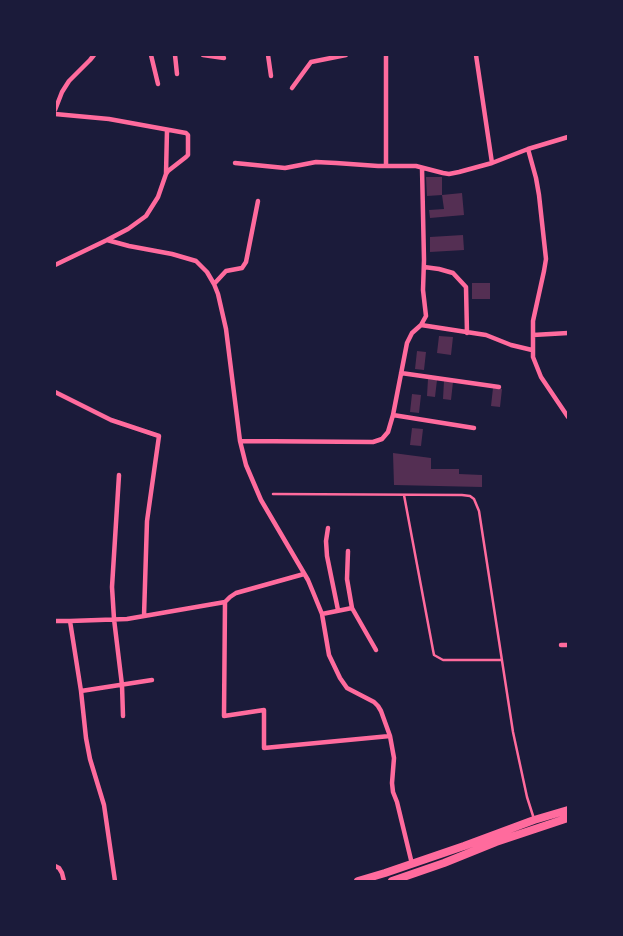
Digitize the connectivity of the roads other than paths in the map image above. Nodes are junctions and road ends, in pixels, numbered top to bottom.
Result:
1 (94, 55) edge
2 (151, 55) edge
3 (175, 55) edge
4 (203, 55) edge
5 (268, 55) edge
6 (346, 55) edge
7 (386, 55) edge
8 (476, 55) edge
9 (325, 57) edge
10 (224, 58) dead end
11 (177, 74) dead end
12 (271, 76) dead end
13 (158, 84) dead end
14 (292, 88) dead end
15 (55, 92) edge
16 (62, 92) junction
17 (55, 110) edge
18 (55, 114) edge
19 (167, 130) junction
20 (568, 137) edge
21 (528, 149) junction
22 (235, 163) dead end
23 (492, 163) junction
24 (386, 166) junction
25 (422, 168) junction
26 (166, 174) junction
27 (258, 201) dead end
28 (107, 240) junction
29 (55, 265) edge
30 (424, 267) junction
31 (214, 284) junction
32 (422, 325) junction
33 (467, 333) junction
34 (568, 333) edge
35 (533, 335) junction
36 (532, 350) junction
37 (401, 373) junction
38 (499, 387) dead end
39 (55, 392) edge
40 (393, 415) junction
41 (568, 418) edge
42 (474, 428) dead end
43 (240, 441) junction
44 (119, 476) dead end
45 (273, 494) dead end
46 (404, 495) junction
47 (328, 528) dead end
48 (348, 551) dead end
49 (304, 574) junction
50 (225, 602) junction
51 (352, 608) junction
52 (338, 610) junction
53 (322, 614) junction
54 (144, 616) junction
55 (114, 619) junction
56 (55, 621) edge
57 (70, 621) junction
58 (561, 645) dead end
59 (568, 645) edge
60 (376, 650) dead end
61 (502, 660) junction
62 (152, 680) dead end
63 (122, 685) junction
64 (82, 691) junction
65 (123, 716) dead end
66 (390, 736) junction
67 (568, 810) edge
68 (568, 818) edge
69 (534, 820) junction
70 (412, 864) junction
71 (55, 866) edge
72 (64, 881) edge
73 (115, 881) edge
74 (358, 881) edge
75 (392, 881) edge

1 - 16 street
2 - 13 street
3 - 11 street
4 - 10 street
5 - 12 street
6 - 9 street
7 - 24 street
8 - 23 street
9 - 14 street
15 - 16 street
16 - 17 street
18 - 19 street
19 - 26 street
19 - 26 street
20 - 21 street
21 - 23 street
21 - 35 street
22 - 24 street
23 - 25 street
24 - 25 street
25 - 30 street
26 - 28 street
27 - 31 street
28 - 29 street
28 - 31 street
30 - 32 street
30 - 33 street
31 - 43 street
32 - 33 street
32 - 37 street
33 - 36 street
34 - 35 street
35 - 36 street
36 - 41 street
37 - 38 street
37 - 40 street
39 - 54 street
40 - 42 street
40 - 43 street
43 - 49 street
44 - 55 street
45 - 46 lane
46 - 61 lane
46 - 61 lane
47 - 52 street
48 - 51 street
49 - 50 street
49 - 53 street
50 - 54 street
50 - 66 street
51 - 52 street
51 - 60 street
52 - 53 street
53 - 66 street
54 - 55 street
55 - 57 street
55 - 63 street
56 - 57 street
57 - 64 street
58 - 59 street
61 - 69 lane
62 - 63 street
63 - 64 street
63 - 65 street
64 - 73 street
66 - 70 street
67 - 69 main road
68 - 75 main road
69 - 70 main road
70 - 74 main road
71 - 72 street

